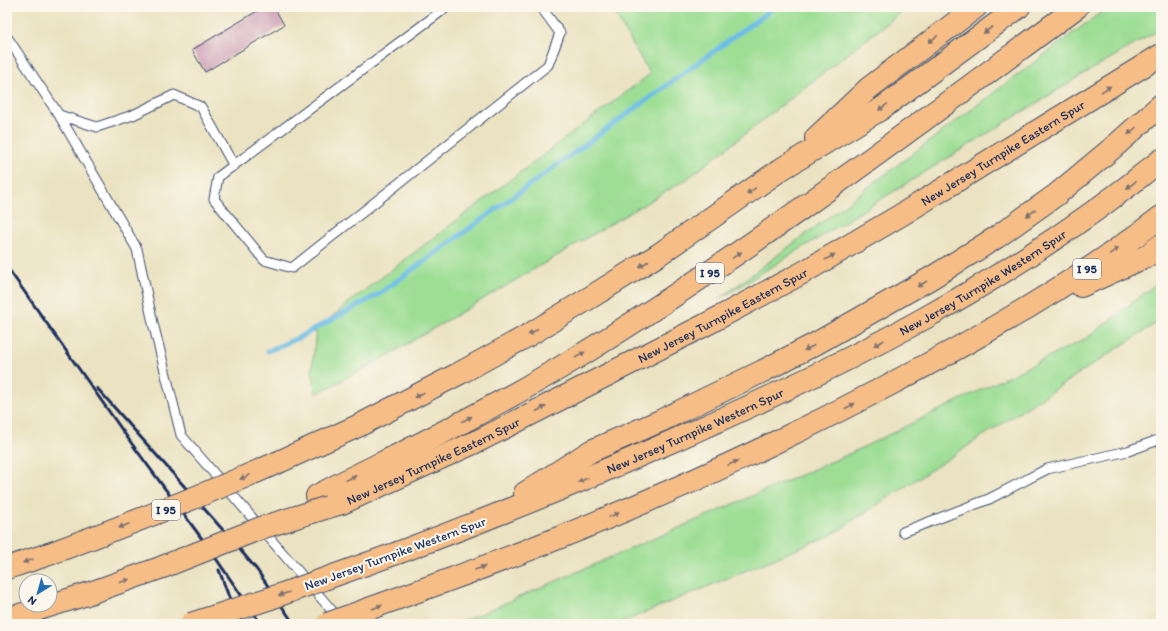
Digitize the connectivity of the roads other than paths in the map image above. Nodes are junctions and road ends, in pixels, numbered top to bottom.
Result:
1 (447, 7) edge
2 (541, 7) edge
3 (976, 7) edge
4 (1019, 7) edge
5 (1076, 7) edge
6 (7, 37) edge
7 (1161, 55) edge
8 (1161, 105) edge
9 (59, 115) junction
10 (1161, 160) edge
11 (234, 166) junction
12 (783, 168) junction
13 (1161, 217) edge
14 (1161, 245) edge
15 (1011, 318) junction
16 (1161, 439) edge
17 (323, 502) junction
18 (478, 523) junction
19 (903, 532) dead end
20 (7, 568) edge
21 (7, 619) edge
22 (191, 624) edge
23 (327, 624) edge
24 (344, 624) edge

1 - 11 lane
2 - 11 lane
3 -> 12 highway, I 95
4 -> 12 highway, I 95
17 -> 5 highway, New Jersey Turnpike Eastern Spur / I 95
6 - 9 lane
17 -> 7 highway, New Jersey Turnpike Eastern Spur / I 95
8 -> 18 highway
9 - 11 lane
9 - 24 lane
10 -> 18 highway, New Jersey Turnpike Western Spur
12 -> 20 highway, I 95, bridge
15 -> 13 highway, I 95
14 - 15 highway
23 -> 15 highway, I 95, bridge
16 - 19 lane
21 -> 17 highway, New Jersey Turnpike Eastern Spur / I 95, bridge
18 -> 22 highway, New Jersey Turnpike Western Spur, bridge

